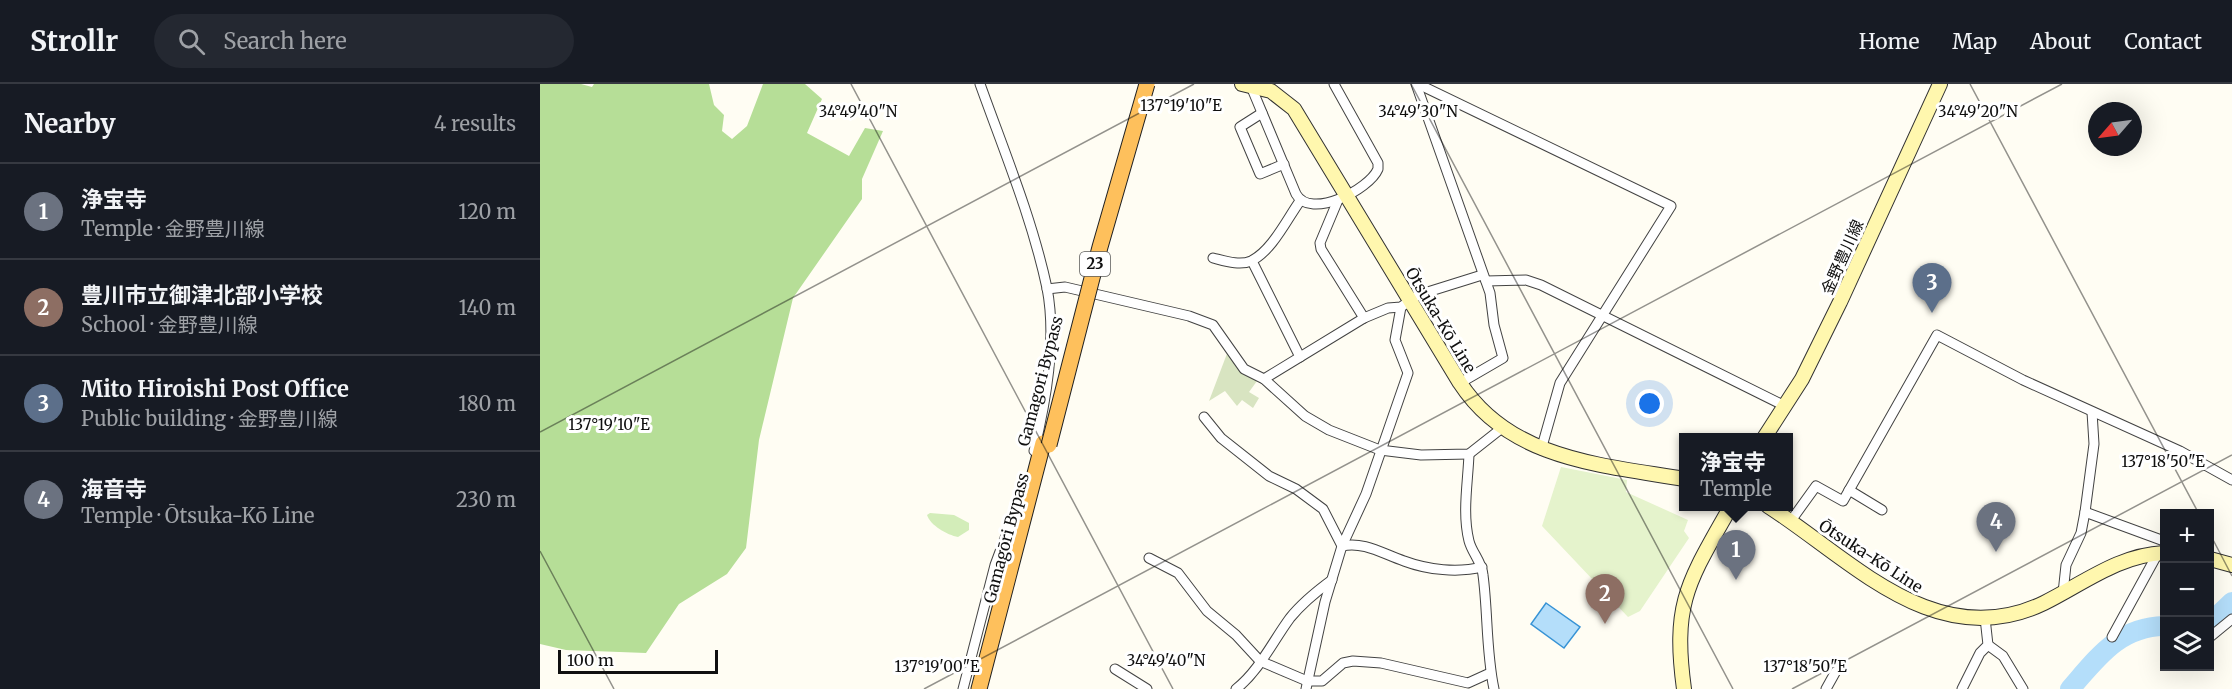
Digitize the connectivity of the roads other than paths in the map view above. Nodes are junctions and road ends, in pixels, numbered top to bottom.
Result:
1 (980, 84) edge
2 (1142, 84) edge
3 (1147, 84) edge
4 (1242, 84) edge
5 (1250, 84) edge
6 (1334, 84) edge
7 (1417, 84) edge
8 (1940, 84) edge
9 (1262, 113) junction
10 (1284, 164) junction
11 (1342, 199) junction
12 (1300, 201) junction
13 (1213, 258) dead end
14 (1252, 261) junction
15 (1484, 278) junction
16 (1047, 288) junction
17 (1405, 303) junction
18 (1602, 315) junction
19 (1364, 318) junction
20 (1300, 357) junction
21 (1264, 379) junction
22 (1460, 384) junction
23 (1785, 406) junction
24 (2092, 412) junction
25 (1204, 417) dead end
26 (1502, 428) junction
27 (1767, 433) edge
28 (1046, 444) junction
29 (1380, 450) junction
30 (1541, 450) junction
31 (1469, 454) junction
32 (1679, 478) edge
33 (2232, 480) edge
34 (1849, 490) junction
35 (1882, 510) dead end
36 (1729, 511) edge
37 (1774, 511) edge
38 (2085, 512) junction
39 (1790, 522) junction
40 (1342, 546) junction
41 (2160, 548) edge
42 (2160, 550) edge
43 (2160, 553) edge
44 (1149, 558) dead end
45 (2214, 560) edge
46 (2231, 562) edge
47 (1482, 567) junction
48 (1332, 580) junction
49 (2063, 593) junction
50 (1985, 618) junction
51 (2232, 619) edge
52 (2214, 634) edge
53 (2112, 637) dead end
54 (1988, 645) junction
55 (1260, 661) junction
56 (1115, 669) dead end
57 (1836, 671) dead end
58 (1490, 673) junction
59 (1306, 685) edge
60 (963, 689) edge
61 (979, 689) edge
62 (985, 689) edge
63 (1147, 689) edge
64 (1236, 689) edge
65 (1494, 689) edge
66 (1684, 689) edge
67 (1826, 689) edge
68 (1962, 689) edge
69 (2023, 689) edge

1 - 16 street
2 - 28 highway, Gamagori Bypass / 23
3 - 28 highway, Gamagōri Bypass / 23, bridge
4 - 5 main road, Ōtsuka-Kō Line
5 - 9 street
5 - 11 main road, Ōtsuka-Kō Line
6 - 11 street
7 - 15 street
7 - 18 street
8 - 23 main road, 金野豊川線
9 - 10 street
9 - 10 street
10 - 12 street
11 - 12 street
11 - 17 main road, Ōtsuka-Kō Line
11 - 19 street
12 - 14 street
13 - 14 street
14 - 20 street
15 - 17 street
15 - 18 street
15 - 22 street
16 - 21 street
16 - 60 street
17 - 19 street
17 - 22 main road, Ōtsuka-Kō Line
17 - 29 street
18 - 23 street
18 - 30 street
19 - 20 street
20 - 21 street
21 - 29 street
22 - 26 main road, Ōtsuka-Kō Line
23 - 27 main road, 金野豊川線
24 - 33 street
24 - 34 street
24 - 38 street
25 - 40 street
26 - 30 main road, Ōtsuka-Kō Line
26 - 31 street
28 - 61 highway, Gamagori Bypass / 23
28 - 62 highway, Gamagōri Bypass / 23
29 - 31 street
29 - 40 street
30 - 32 main road, Ōtsuka-Kō Line
31 - 47 street
34 - 35 street
34 - 39 street
36 - 66 main road
37 - 39 main road, Ōtsuka-Kō Line
38 - 41 street
38 - 49 street
39 - 50 main road, Ōtsuka-Kō Line
40 - 47 street
40 - 48 street
42 - 49 main road, Ōtsuka-Kō Line
43 - 53 street
44 - 55 street
45 - 46 main road
47 - 58 street
48 - 55 street
48 - 59 street
49 - 50 main road, Ōtsuka-Kō Line
50 - 54 street
51 - 52 street
54 - 68 street
54 - 69 street
55 - 59 street
55 - 64 street
56 - 63 street
57 - 67 street
58 - 59 street
58 - 65 street

